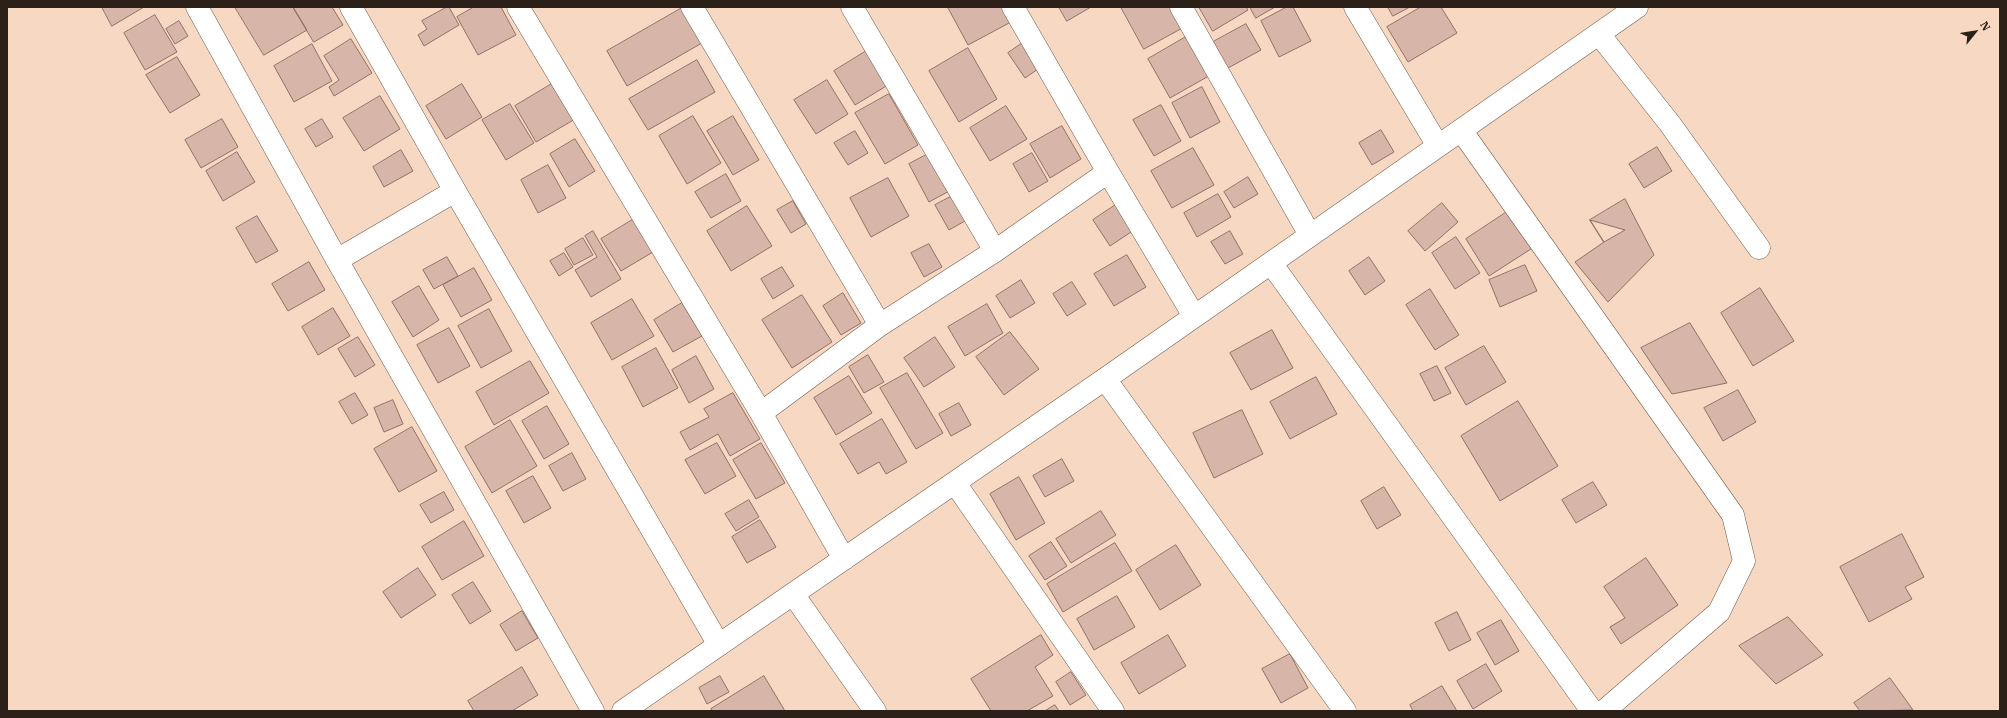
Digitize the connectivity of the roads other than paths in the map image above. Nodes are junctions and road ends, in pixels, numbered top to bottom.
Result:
1 (197, 7) edge
2 (351, 7) edge
3 (518, 7) edge
4 (692, 7) edge
5 (852, 7) edge
6 (1012, 7) edge
7 (1181, 7) edge
8 (1356, 7) edge
9 (1638, 7) edge
10 (1599, 34) junction
11 (1461, 130) junction
12 (1438, 146) junction
13 (1108, 172) junction
14 (455, 191) junction
15 (1310, 235) junction
16 (1759, 248) dead end
17 (995, 251) junction
18 (337, 260) junction
19 (1271, 263) junction
20 (1194, 316) junction
21 (880, 326) junction
22 (1105, 379) junction
23 (761, 413) junction
24 (954, 483) junction
25 (844, 559) junction
26 (793, 594) junction
27 (719, 645) junction
28 (635, 708) edge
29 (593, 711) edge
30 (875, 711) edge
31 (1113, 711) edge
32 (1344, 711) edge
33 (1592, 711) edge
34 (1604, 711) edge

1 - 18 street
2 - 14 street
3 - 23 street
4 - 21 street
5 - 17 street
6 - 13 street
7 - 15 street
8 - 12 street
9 - 10 street
10 - 11 street
10 - 16 street
11 - 12 street
11 - 34 street
12 - 15 street
13 - 17 street
13 - 20 street
14 - 18 street
14 - 27 street
15 - 19 street
17 - 21 street
18 - 29 street
19 - 20 street
19 - 33 street
20 - 22 street
21 - 23 street
22 - 24 street
22 - 32 street
23 - 25 street
24 - 25 street
24 - 31 street
25 - 26 street
26 - 27 street
26 - 30 street
27 - 28 street

